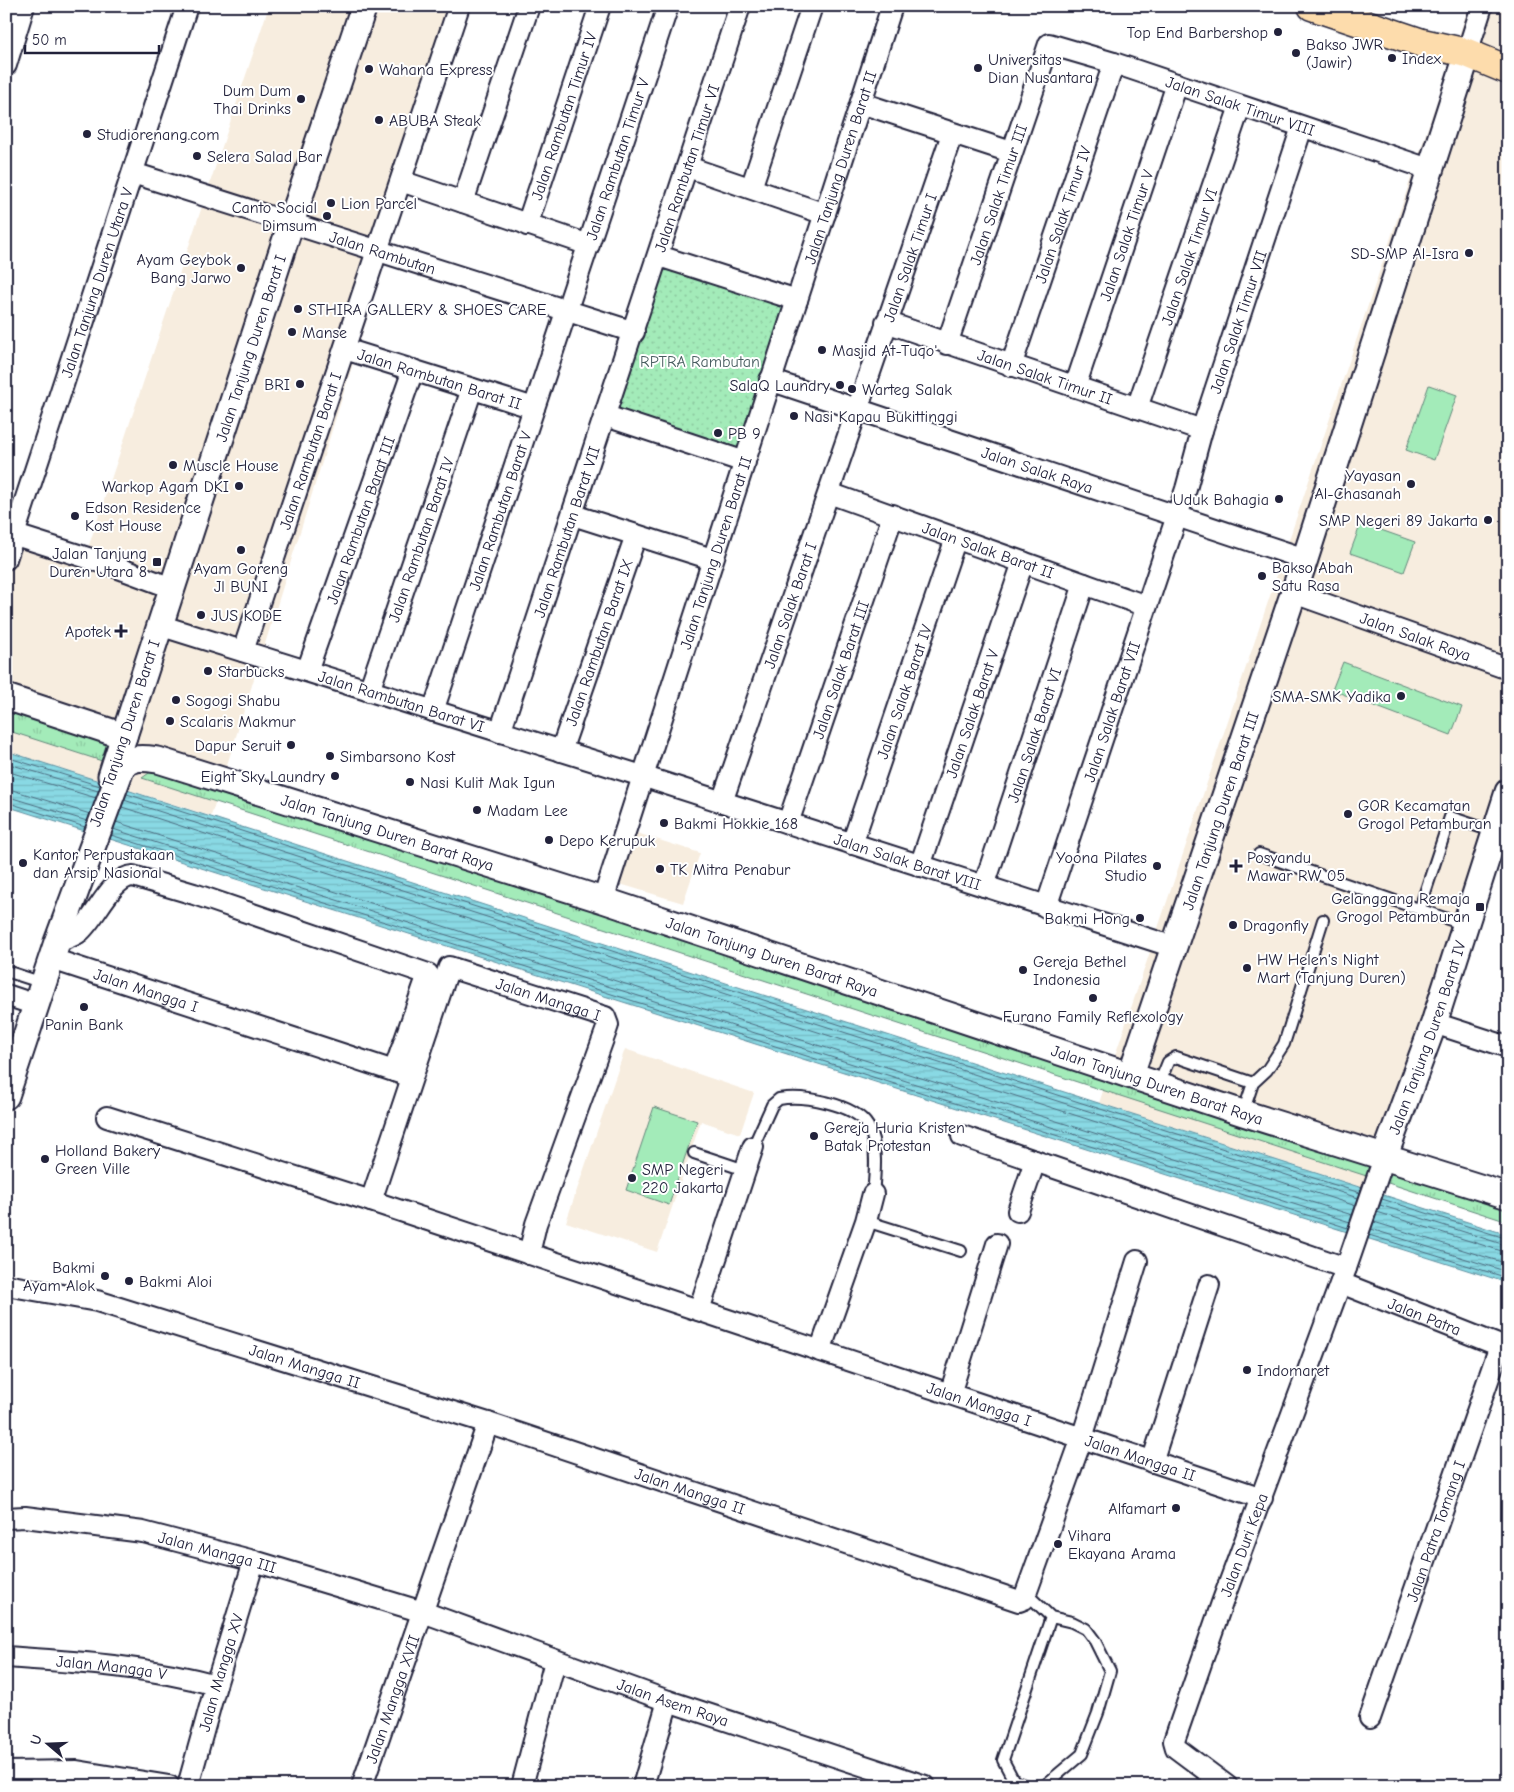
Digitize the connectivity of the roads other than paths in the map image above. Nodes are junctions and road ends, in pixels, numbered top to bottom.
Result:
1 (24, 6) edge
2 (187, 6) edge
3 (364, 6) edge
4 (459, 6) edge
5 (529, 6) edge
6 (600, 6) edge
7 (668, 6) edge
8 (740, 6) edge
9 (812, 6) edge
10 (892, 6) edge
11 (1312, 6) edge
12 (1482, 6) edge
13 (1047, 46) joint
14 (1466, 58) junction
15 (1114, 63) junction
16 (6, 65) edge
17 (1508, 70) edge
18 (1177, 84) junction
19 (861, 104) junction
20 (1240, 106) junction
21 (1302, 127) junction
22 (952, 134) junction
23 (1011, 152) junction
24 (688, 167) junction
25 (1432, 170) junction
26 (132, 173) junction
27 (401, 181) junction
28 (751, 188) junction
29 (463, 202) junction
30 (825, 214) junction
31 (291, 223) junction
32 (527, 225) junction
33 (589, 245) junction
34 (378, 250) junction
35 (659, 256) junction
36 (797, 300) junction
37 (566, 310) junction
38 (886, 322) junction
39 (634, 332) junction
40 (947, 344) junction
41 (345, 349) junction
42 (1011, 366) junction
43 (413, 370) junction
44 (770, 380) junction
45 (1075, 387) junction
46 (472, 389) junction
47 (534, 408) junction
48 (1137, 408) junction
49 (857, 410) junction
50 (606, 416) junction
51 (1202, 430) junction
52 (744, 462) junction
53 (829, 493) junction
54 (572, 515) junction
55 (893, 515) junction
56 (1177, 516) junction
57 (10, 533) edge
58 (636, 535) junction
59 (956, 538) junction
60 (6, 559) edge
61 (712, 559) junction
62 (1305, 560) junction
63 (1022, 562) junction
64 (1084, 584) junction
65 (172, 588) junction
66 (1294, 593) junction
67 (1146, 606) junction
68 (159, 625) junction
69 (243, 651) junction
70 (1508, 669) edge
71 (307, 671) junction
72 (369, 691) junction
73 (6, 697) edge
74 (433, 711) junction
75 (126, 730) junction
76 (500, 732) junction
77 (561, 751) junction
78 (158, 760) junction
79 (118, 766) junction
80 (642, 776) junction
81 (1508, 792) edge
82 (722, 802) junction
83 (788, 823) junction
84 (1495, 832) junction
85 (852, 844) junction
86 (1259, 854) dead end
87 (920, 866) junction
88 (984, 886) junction
89 (603, 900) junction
90 (1046, 906) junction
91 (1420, 908) junction
92 (1323, 920) dead end
93 (1465, 925) junction
94 (1174, 947) junction
95 (54, 950) junction
96 (6, 971) edge
97 (40, 994) junction
98 (6, 995) edge
99 (1434, 1023) junction
100 (1508, 1047) edge
101 (403, 1074) junction
102 (1131, 1074) junction
103 (1253, 1083) junction
104 (1160, 1084) junction
105 (6, 1096) edge
106 (1243, 1114) junction
107 (107, 1117) dead end
108 (962, 1136) dead end
109 (753, 1147) joint
110 (694, 1153) dead end
111 (1035, 1161) junction
112 (1383, 1162) junction
113 (745, 1170) junction
114 (872, 1194) joint
115 (1508, 1196) edge
116 (371, 1201) junction
117 (1018, 1211) dead end
118 (866, 1221) junction
119 (997, 1244) dead end
120 (961, 1252) dead end
121 (529, 1254) junction
122 (1137, 1261) dead end
123 (1344, 1276) junction
124 (6, 1285) edge
125 (1209, 1285) dead end
126 (699, 1310) junction
127 (1504, 1348) edge
128 (820, 1351) junction
129 (950, 1394) junction
130 (488, 1422) junction
131 (1082, 1438) junction
132 (1152, 1462) junction
133 (1262, 1498) junction
134 (6, 1518) edge
135 (254, 1561) junction
136 (1026, 1594) junction
137 (423, 1612) junction
138 (1051, 1617) junction
139 (6, 1657) edge
140 (555, 1661) junction
141 (216, 1685) junction
142 (668, 1701) junction
143 (1370, 1718) dead end
144 (6, 1772) edge
145 (76, 1779) edge
146 (169, 1786) edge
147 (188, 1786) edge
148 (362, 1786) edge
149 (522, 1786) edge
150 (643, 1786) edge
151 (925, 1786) edge
152 (1027, 1786) edge
153 (1044, 1786) edge
154 (1226, 1786) edge

1 - 16 street
2 - 26 street, Jalan Tanjung Duren Utara V
3 - 31 street, Jalan Tanjung Duren Barat I
4 - 27 street, Jalan Rambutan Barat I
5 - 29 street
6 - 32 street, Jalan Rambutan Timur IV
7 - 33 street, Jalan Rambutan Timur V
8 - 24 street, Jalan Rambutan Timur VI
9 - 28 street
10 - 19 street, Jalan Tanjung Duren Barat II
11 - 14 main road
12 - 14 street
13 - 15 street, Jalan Salak Timur VIII
13 - 23 street, Jalan Salak Timur III
14 - 17 main road
14 - 25 street, Jalan Tanjung Duren Barat III
15 - 18 street, Jalan Salak Timur VIII
15 - 42 street, Jalan Salak Timur IV
18 - 20 street, Jalan Salak Timur VIII
18 - 45 street, Jalan Salak Timur V
19 - 22 street
19 - 30 street, Jalan Tanjung Duren Barat II
20 - 21 street, Jalan Salak Timur VIII
20 - 48 street, Jalan Salak Timur VI
21 - 25 street, Jalan Salak Timur VIII
21 - 51 street, Jalan Salak Timur VII
22 - 23 street
22 - 38 street, Jalan Salak Timur I
23 - 40 street, Jalan Salak Timur III
24 - 28 street
24 - 35 street, Jalan Rambutan Timur VI
25 - 62 street, Jalan Tanjung Duren Barat III
26 - 31 street, Jalan Rambutan
26 - 57 street, Jalan Tanjung Duren Utara V
27 - 29 street
27 - 34 street, Jalan Rambutan Barat I
28 - 30 street
29 - 32 street
30 - 36 street, Jalan Tanjung Duren Barat II
31 - 34 street, Jalan Rambutan
31 - 65 street, Jalan Tanjung Duren Barat I
32 - 33 street
33 - 37 street, Jalan Rambutan Timur V
34 - 37 street, Jalan Rambutan
34 - 41 street, Jalan Rambutan Barat I
35 - 36 street
35 - 39 street, Jalan Rambutan Timur VI
36 - 44 street, Jalan Tanjung Duren Barat II
37 - 39 street, Jalan Rambutan
37 - 47 street, Jalan Rambutan Barat V
38 - 40 street, Jalan Salak Timur II
38 - 49 street, Jalan Salak Timur I
39 - 50 street, Jalan Rambutan Barat VII
40 - 42 street, Jalan Salak Timur II
41 - 43 street, Jalan Rambutan Barat II
41 - 69 street, Jalan Rambutan Barat I
42 - 45 street, Jalan Salak Timur II
43 - 46 street, Jalan Rambutan Barat II
43 - 71 street, Jalan Rambutan Barat III
44 - 49 street, Jalan Salak Raya
44 - 52 street, Jalan Tanjung Duren Barat II
45 - 48 street, Jalan Salak Timur II
46 - 47 street, Jalan Rambutan Barat II
46 - 72 street, Jalan Rambutan Barat IV
47 - 74 street, Jalan Rambutan Barat V
48 - 51 street, Jalan Salak Timur II
49 - 53 street, Jalan Salak Barat I
49 - 56 street, Jalan Salak Raya
50 - 52 street
50 - 54 street, Jalan Rambutan Barat VII
51 - 56 street, Jalan Salak Timur VII
52 - 61 street, Jalan Tanjung Duren Barat II
53 - 55 street, Jalan Salak Barat II
53 - 82 street, Jalan Salak Barat I
54 - 58 street
54 - 76 street, Jalan Rambutan Barat VII
55 - 59 street, Jalan Salak Barat II
55 - 83 street, Jalan Salak Barat III
56 - 62 street, Jalan Salak Raya
56 - 67 street, Jalan Salak Barat VII
57 - 60 street, Jalan Tanjung Duren Utara V
57 - 65 street
58 - 61 street
58 - 77 street, Jalan Rambutan Barat IX
59 - 63 street, Jalan Salak Barat II
59 - 85 street, Jalan Salak Barat IV
61 - 80 street, Jalan Tanjung Duren Barat II
62 - 66 street, Jalan Tanjung Duren Barat III
63 - 64 street, Jalan Salak Barat II
63 - 87 street, Jalan Salak Barat V
64 - 67 street, Jalan Salak Barat II
64 - 88 street, Jalan Salak Barat VI
65 - 68 street, Jalan Tanjung Duren Barat I
66 - 70 street, Jalan Salak Raya
66 - 94 street, Jalan Tanjung Duren Barat III
67 - 90 street, Jalan Salak Barat VII
68 - 69 street, Jalan Rambutan Barat VI
68 - 75 street, Jalan Tanjung Duren Barat I
69 - 71 street, Jalan Rambutan Barat VI
71 - 72 street, Jalan Rambutan Barat VI
72 - 74 street, Jalan Rambutan Barat VI
73 - 75 street
74 - 76 street, Jalan Rambutan Barat VI
75 - 78 street, Jalan Tanjung Duren Barat Raya
75 - 79 street, Jalan Tanjung Duren Barat I
76 - 77 street, Jalan Rambutan Barat VI
77 - 80 street, Jalan Rambutan Barat VI
78 - 79 street, Jalan Tanjung Duren Barat Raya
78 - 89 street, Jalan Tanjung Duren Barat Raya
79 - 95 street, Jalan Tanjung Duren Barat I
80 - 82 street, Jalan Salak Barat VIII
80 - 89 street, Jalan Tanjung Duren Barat II
81 - 84 street, Jalan Tanjung Duren Barat IV
82 - 83 street, Jalan Salak Barat VIII
83 - 85 street, Jalan Salak Barat VIII
84 - 91 lane
84 - 93 street, Jalan Tanjung Duren Barat IV
85 - 87 street, Jalan Salak Barat VIII
86 - 91 lane
87 - 88 street, Jalan Salak Barat VIII
88 - 90 street, Jalan Salak Barat VIII
89 - 102 street, Jalan Tanjung Duren Barat Raya
90 - 94 street, Jalan Salak Barat VIII
91 - 93 lane
92 - 103 lane
93 - 99 street, Jalan Tanjung Duren Barat IV
94 - 102 street, Jalan Tanjung Duren Barat III
95 - 97 street, Jalan Tanjung Duren Barat I
95 - 101 street, Jalan Mangga I
95 - 101 street
96 - 97 lane
97 - 98 street
97 - 105 street, Jalan Tanjung Duren Barat I
99 - 100 street
99 - 112 street, Jalan Tanjung Duren Barat IV
101 - 116 street, Jalan Mangga I
101 - 121 street, Jalan Mangga I
102 - 104 street, Jalan Tanjung Duren Barat Raya
103 - 104 lane
103 - 106 lane
104 - 106 street, Jalan Tanjung Duren Barat Raya
106 - 112 street, Jalan Tanjung Duren Barat Raya
107 - 116 street, Jalan Mangga I
108 - 111 street, Jalan Patra
109 - 113 street
109 - 114 lane
110 - 113 lane
111 - 117 street
111 - 123 street, Jalan Patra
112 - 115 street, Jalan Tanjung Duren Barat Raya
112 - 123 street, Jalan Tanjung Duren Barat IV
113 - 126 street
114 - 118 street
116 - 121 street, Jalan Mangga I
118 - 120 lane
118 - 128 street
119 - 129 street
121 - 126 street, Jalan Mangga I
122 - 131 street
123 - 127 street, Jalan Patra
123 - 133 street, Jalan Duri Kepa
124 - 130 street, Jalan Mangga II
125 - 132 street
126 - 128 street, Jalan Mangga I
127 - 143 street, Jalan Patra Tomang I
128 - 129 street, Jalan Mangga I
129 - 131 street, Jalan Mangga I
130 - 136 street, Jalan Mangga II
130 - 137 street, Jalan Mangga XVII
131 - 132 street, Jalan Mangga II
131 - 136 street, Jalan Mangga II
132 - 133 street, Jalan Mangga II
133 - 154 street, Jalan Duri Kepa
134 - 135 street, Jalan Mangga III
135 - 137 street, Jalan Mangga III
135 - 141 street, Jalan Mangga XV
136 - 138 lane
137 - 140 street, Jalan Asem Raya
137 - 148 street, Jalan Mangga XVII
138 - 152 lane
138 - 153 lane
139 - 141 street, Jalan Mangga V
140 - 142 street, Jalan Asem Raya
140 - 149 street
141 - 147 street, Jalan Mangga XV
142 - 150 street
142 - 151 street, Jalan Asem Raya
144 - 145 street
145 - 146 street

